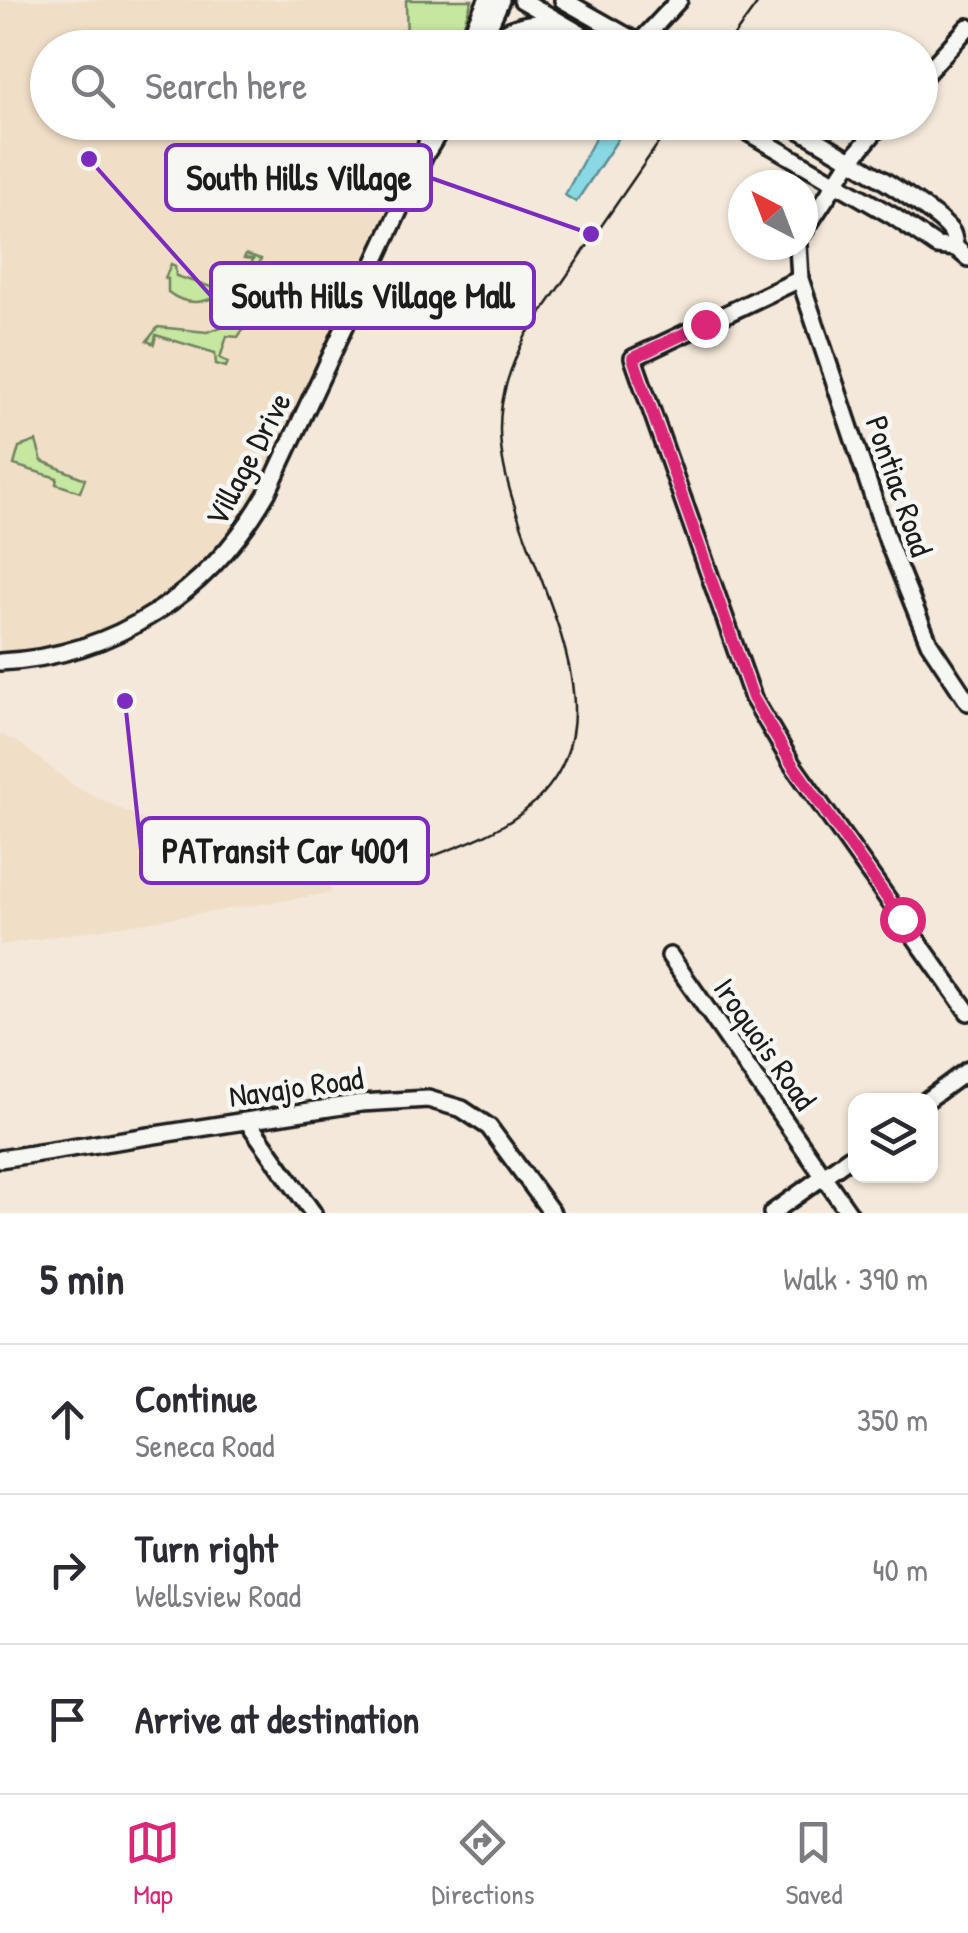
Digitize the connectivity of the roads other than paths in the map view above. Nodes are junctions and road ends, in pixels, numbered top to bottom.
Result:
1 (487, 0) edge
2 (501, 0) edge
3 (522, 0) edge
4 (563, 0) edge
5 (679, 0) edge
6 (568, 26) junction
7 (968, 27) edge
8 (473, 30) edge
9 (489, 30) edge
10 (511, 30) edge
11 (575, 30) edge
12 (617, 30) edge
13 (656, 30) edge
14 (938, 60) edge
15 (428, 140) edge
16 (434, 140) edge
17 (762, 140) edge
18 (817, 140) edge
19 (867, 140) edge
20 (424, 155) junction
21 (851, 160) junction
22 (835, 182) junction
23 (818, 209) edge
24 (962, 253) edge
25 (799, 260) edge
26 (800, 278) junction
27 (0, 662) edge
28 (968, 702) edge
29 (670, 956) dead end
30 (968, 1012) edge
31 (968, 1070) edge
32 (937, 1093) edge
33 (248, 1122) junction
34 (848, 1159) edge
35 (0, 1160) edge
36 (824, 1176) junction
37 (313, 1213) edge
38 (552, 1213) edge
39 (772, 1213) edge
40 (850, 1213) edge

1 - 8 street
2 - 9 street
3 - 6 street
4 - 12 street
5 - 13 street
6 - 10 street
6 - 11 street
7 - 14 street
15 - 20 street, Village Drive
16 - 20 street, Village Drive
17 - 22 street
18 - 21 street
19 - 21 street
20 - 27 street, Village Drive
21 - 22 street
21 - 24 street
22 - 23 street
22 - 24 street
25 - 26 street, Pontiac Road
26 - 28 street, Pontiac Road
26 - 30 street
29 - 36 street, Iroquois Road
31 - 32 street
33 - 35 street, Navajo Road
33 - 37 street
33 - 38 street, Navajo Road
34 - 36 street
36 - 39 street
36 - 40 street, Iroquois Road

